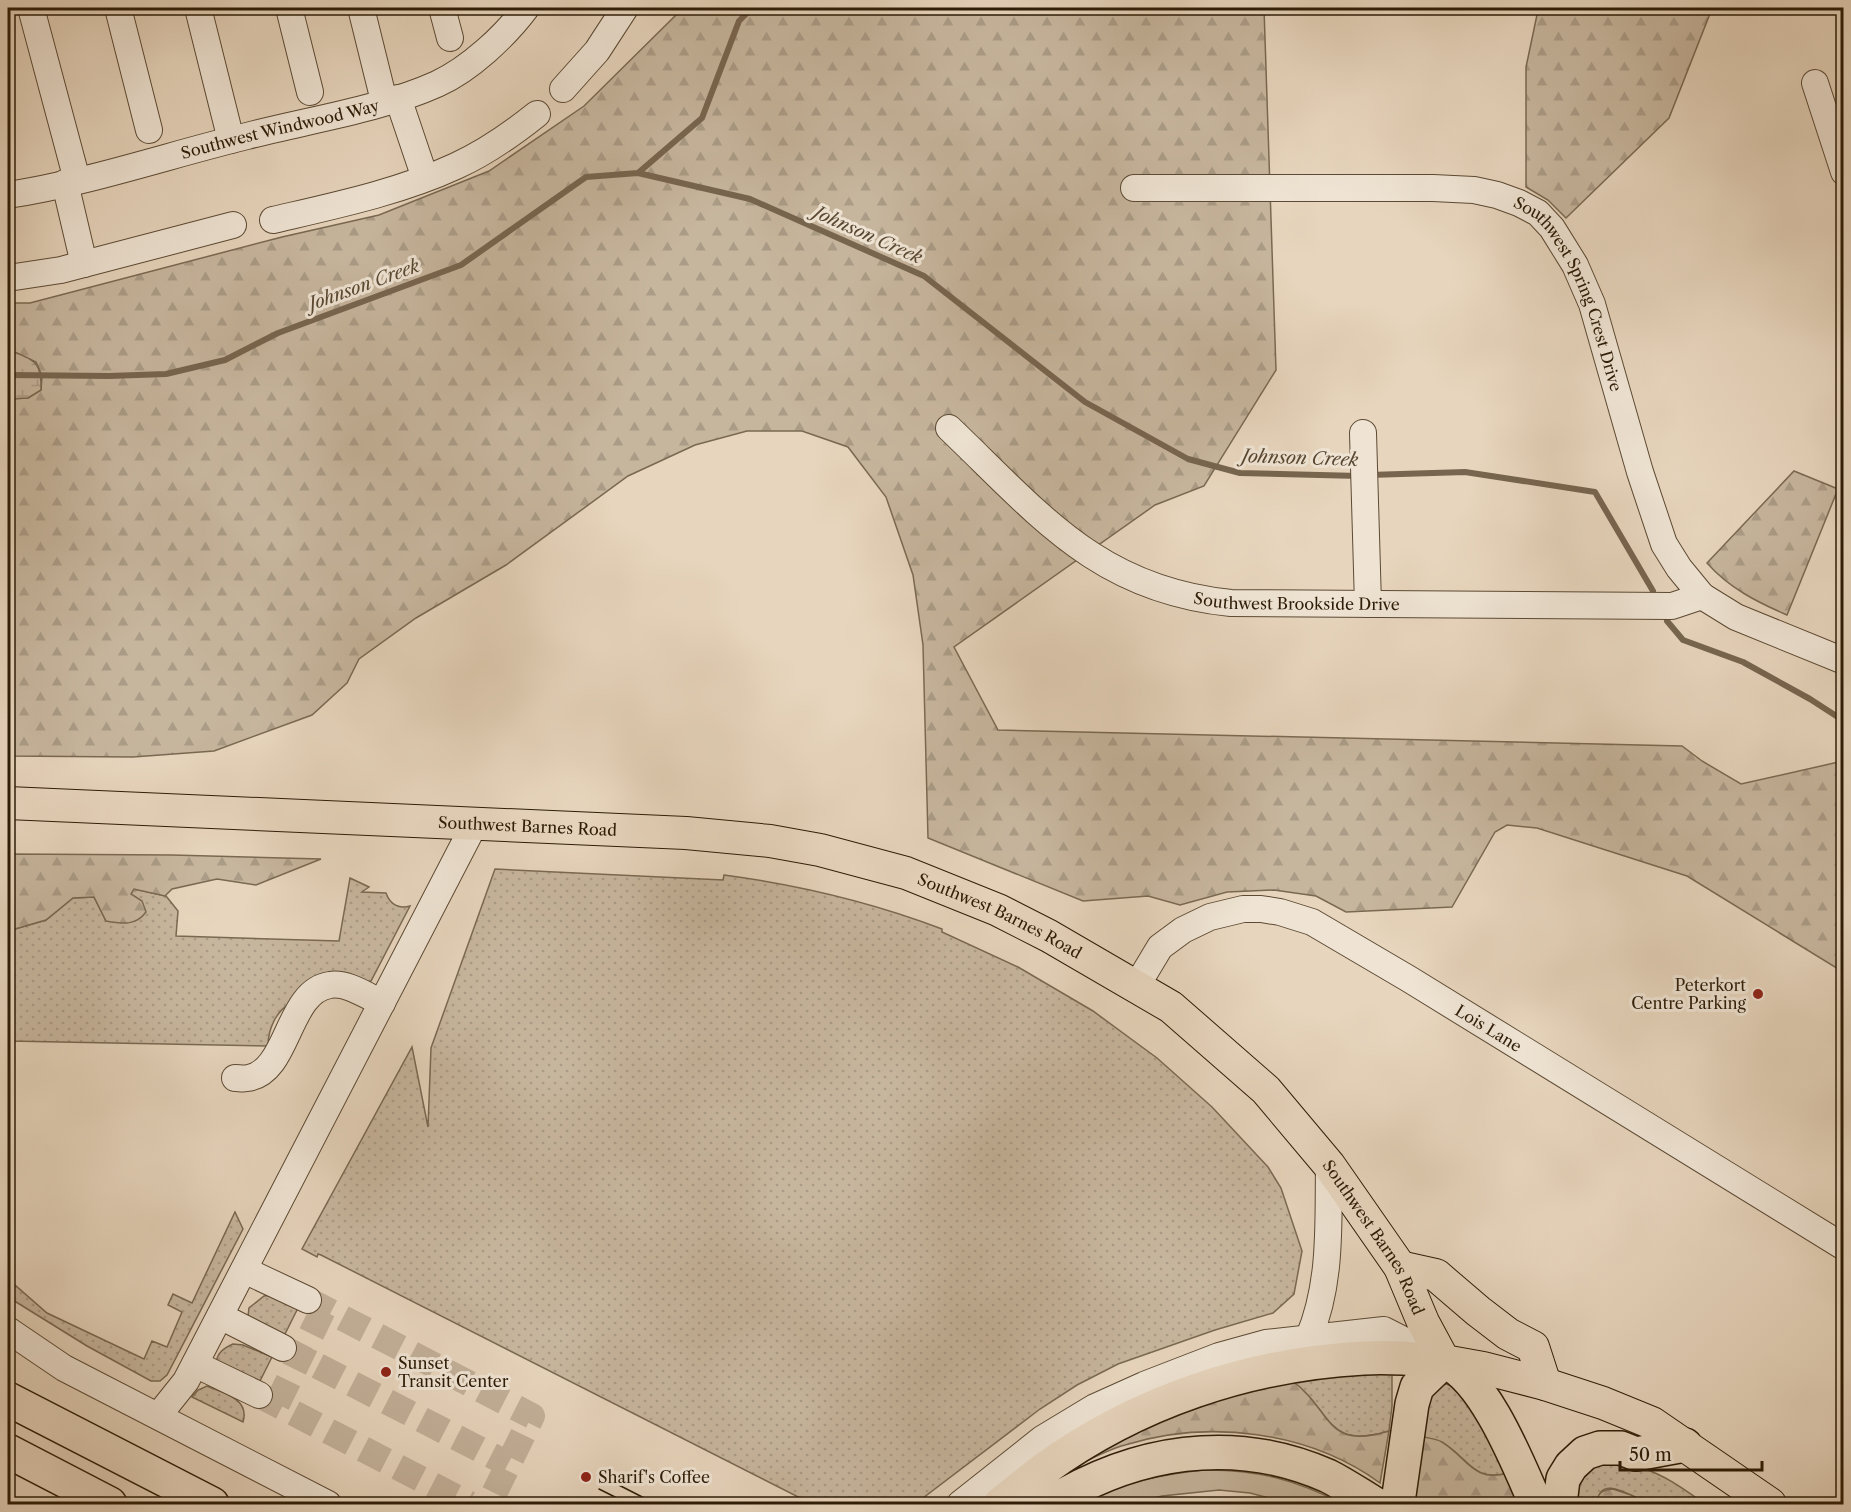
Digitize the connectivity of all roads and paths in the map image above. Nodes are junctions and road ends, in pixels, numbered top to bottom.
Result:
1 (31, 8) edge
2 (118, 8) edge
3 (198, 8) edge
4 (289, 8) edge
5 (361, 8) edge
6 (442, 8) edge
7 (526, 8) edge
8 (625, 8) edge
9 (450, 38) dead end
10 (1815, 83) dead end
11 (563, 89) dead end
12 (310, 92) dead end
13 (391, 100) junction
14 (537, 114) dead end
15 (149, 130) dead end
16 (231, 140) junction
17 (1844, 172) edge
18 (425, 178) junction
19 (71, 182) junction
20 (1134, 188) dead end
21 (8, 195) edge
22 (273, 220) dead end
23 (234, 225) dead end
24 (84, 264) junction
25 (8, 278) edge
26 (949, 428) dead end
27 (1363, 433) dead end
28 (1702, 596) junction
29 (1368, 604) junction
30 (1844, 661) edge
31 (8, 802) edge
32 (475, 823) junction
33 (1136, 987) junction
34 (382, 1003) junction
35 (235, 1078) dead end
36 (1329, 1165) junction
37 (1844, 1247) edge
38 (1400, 1267) junction
39 (244, 1270) junction
40 (308, 1300) tunnel mouth
41 (220, 1316) junction
42 (1313, 1328) junction
43 (8, 1330) edge
44 (283, 1348) tunnel mouth
45 (1444, 1361) junction
46 (195, 1364) junction
47 (1545, 1384) junction
48 (259, 1395) tunnel mouth
49 (8, 1399) edge
50 (158, 1416) junction
51 (1684, 1445) junction
52 (8, 1451) edge
53 (1387, 1500) edge
54 (110, 1504) edge
55 (212, 1504) edge
56 (328, 1504) edge
57 (960, 1504) edge
58 (1000, 1504) edge
59 (1048, 1504) edge
60 (1536, 1504) edge
61 (1560, 1504) edge
62 (1770, 1504) edge

1 - 19 street
2 - 15 street
3 - 16 street
4 - 12 street
5 - 13 street
6 - 9 street
7 - 13 street, Southwest Windwood Way
8 - 11 street
10 - 17 street
13 - 16 street, Southwest Windwood Way
13 - 18 street
14 - 18 street
16 - 19 street, Southwest Windwood Way
18 - 22 street
19 - 21 street, Southwest Windwood Way
19 - 24 street
20 - 28 street, Southwest Spring Crest Drive
23 - 24 street
24 - 25 street
26 - 29 street, Southwest Brookside Drive
27 - 29 street
28 - 29 street, Southwest Brookside Drive
28 - 30 street, Southwest Spring Crest Drive
31 - 32 main road, Southwest Barnes Road
32 - 33 main road, Southwest Barnes Road
32 - 34 street
33 - 36 main road, Southwest Barnes Road
33 - 37 street, Lois Lane
34 - 35 street
34 - 39 street
36 - 38 main road, Southwest Barnes Road
36 - 42 street
38 - 45 main road, Southwest Barnes Road
38 - 47 main road
39 - 40 street
39 - 41 street
41 - 44 street
41 - 46 street
42 - 45 street
42 - 57 street
43 - 50 street
45 - 47 main road
45 - 53 highway
45 - 58 highway
45 - 60 highway
46 - 48 street
46 - 50 street
47 - 51 main road
49 - 55 highway
50 - 56 street
51 - 61 highway
51 - 62 main road
52 - 54 highway
53 - 59 highway

